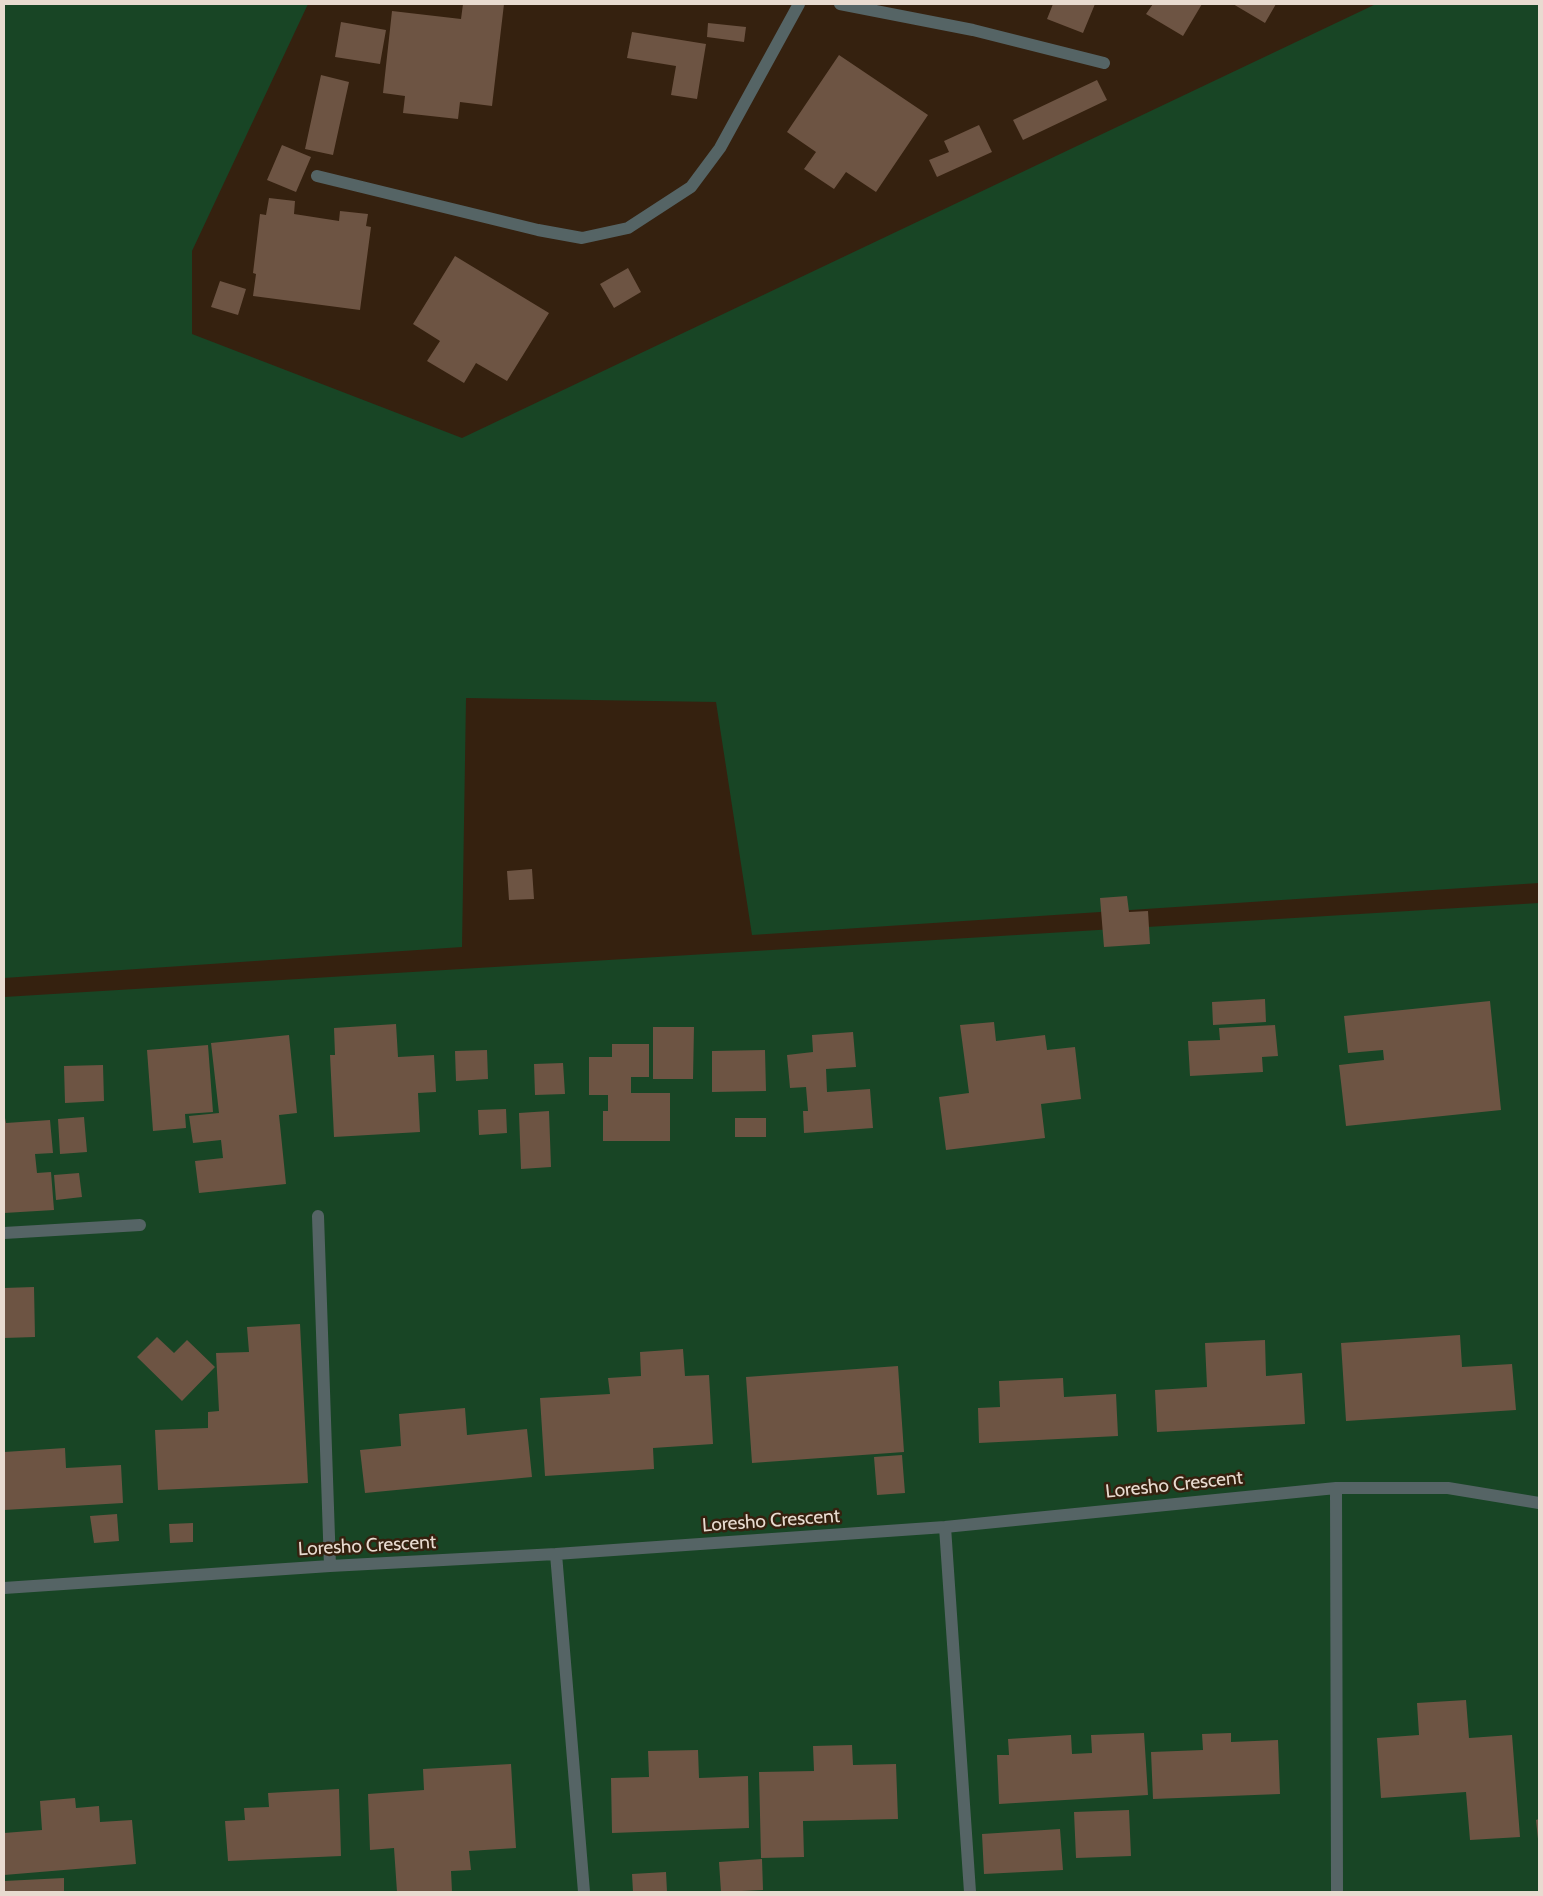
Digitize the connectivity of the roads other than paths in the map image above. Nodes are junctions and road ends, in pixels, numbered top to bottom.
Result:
1 (799, 4) edge
2 (840, 4) edge
3 (1104, 63) dead end
4 (317, 176) dead end
5 (318, 1216) dead end
6 (140, 1224) dead end
7 (4, 1233) edge
8 (1336, 1488) junction
9 (1539, 1503) edge
10 (945, 1527) junction
11 (556, 1554) junction
12 (330, 1566) junction
13 (4, 1588) edge
14 (584, 1892) edge
15 (970, 1892) edge
16 (1337, 1892) edge

1 - 4 street
2 - 3 street
5 - 12 street
6 - 7 street
8 - 9 street, Loresho Crescent
8 - 10 street, Loresho Crescent
8 - 16 street
10 - 11 street, Loresho Crescent
10 - 15 street
11 - 12 street, Loresho Crescent
11 - 14 street
12 - 13 street, Loresho Crescent

